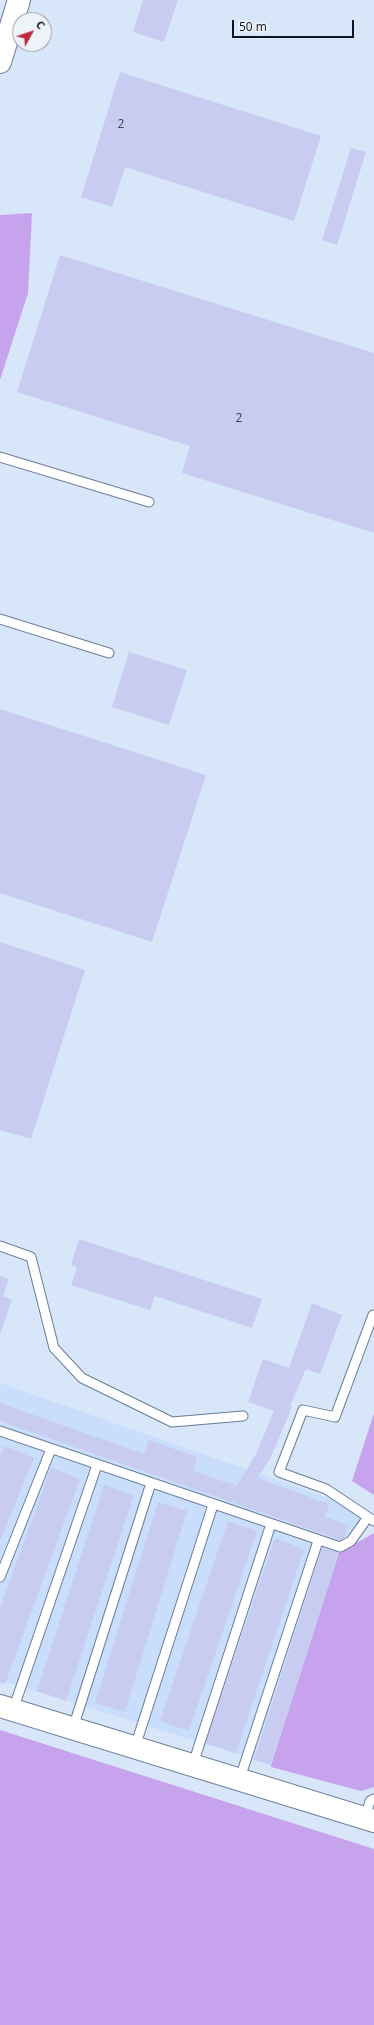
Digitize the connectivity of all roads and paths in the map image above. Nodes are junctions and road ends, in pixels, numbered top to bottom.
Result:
1 (19, 0) edge
2 (0, 62) edge
3 (0, 457) edge
4 (149, 502) dead end
5 (0, 619) edge
6 (109, 653) dead end
7 (0, 1246) edge
8 (373, 1315) edge
9 (243, 1416) dead end
10 (0, 1431) edge
11 (51, 1449) junction
12 (97, 1465) junction
13 (151, 1483) junction
14 (213, 1505) junction
15 (371, 1519) edge
16 (271, 1524) junction
17 (318, 1541) junction
18 (0, 1577) edge
19 (6, 1708) edge
20 (73, 1728) junction
21 (135, 1746) junction
22 (193, 1764) junction
23 (240, 1778) junction
24 (371, 1813) edge

1 - 2 main road
3 - 4 lane
5 - 6 lane
7 - 9 lane
8 - 15 lane
10 - 11 lane
11 - 12 lane
11 - 18 lane
12 - 13 lane
12 - 19 lane
13 - 14 lane
13 - 20 lane
14 - 16 lane
14 - 21 lane
15 - 17 lane
16 - 17 lane
16 - 22 lane
17 - 23 lane
19 - 20 main road
20 - 21 main road
21 - 22 main road
22 - 23 main road
23 - 24 main road

